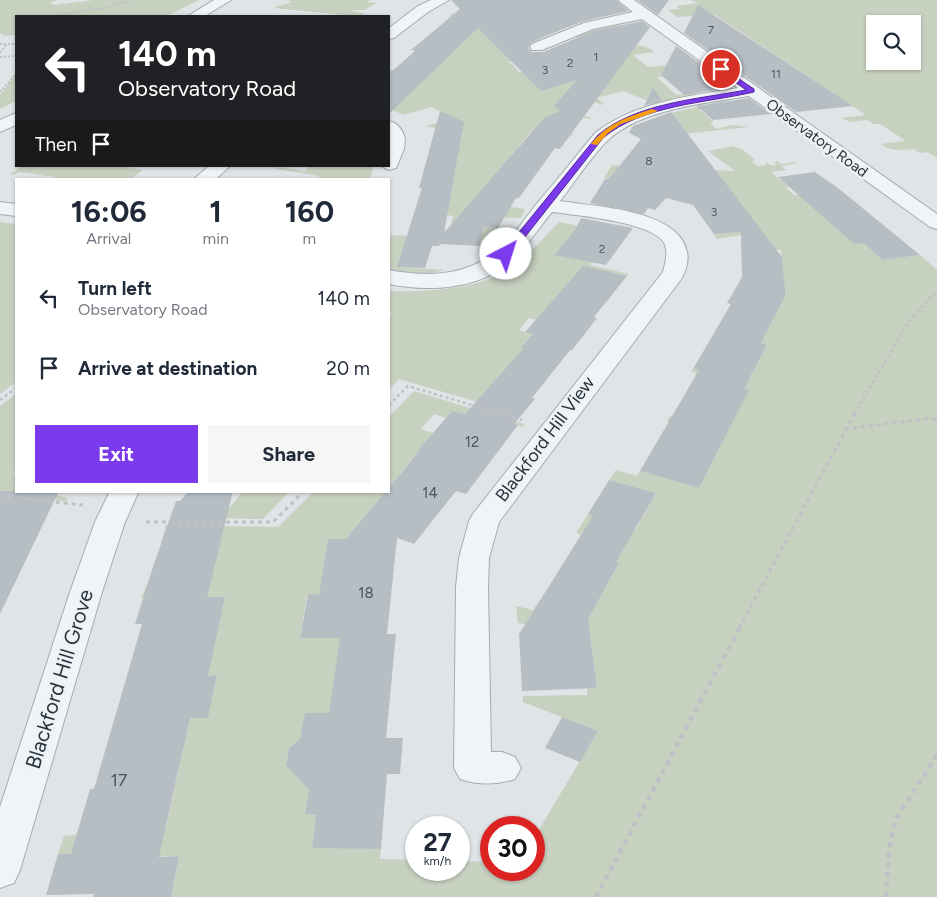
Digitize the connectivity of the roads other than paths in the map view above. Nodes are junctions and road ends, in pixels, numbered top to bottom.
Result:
1 (224, 0) edge
2 (442, 0) edge
3 (624, 0) edge
4 (644, 14) junction
5 (198, 15) edge
6 (390, 33) edge
7 (537, 47) dead end
8 (752, 91) junction
9 (15, 119) edge
10 (0, 127) edge
11 (390, 127) edge
12 (390, 159) edge
13 (220, 167) edge
14 (204, 178) edge
15 (546, 205) junction
16 (0, 208) edge
17 (15, 210) edge
18 (937, 224) edge
19 (390, 277) edge
20 (117, 506) edge
21 (502, 768) dead end
22 (0, 870) edge

1 - 5 street
2 - 6 street
3 - 4 street, Observatory Road
4 - 7 street
4 - 8 street, Observatory Road
8 - 15 street
8 - 18 street, Observatory Road
9 - 10 street
11 - 12 street
13 - 14 street
15 - 19 street
15 - 21 street, Blackford Hill View
16 - 17 street
20 - 22 street, Blackford Hill Grove

